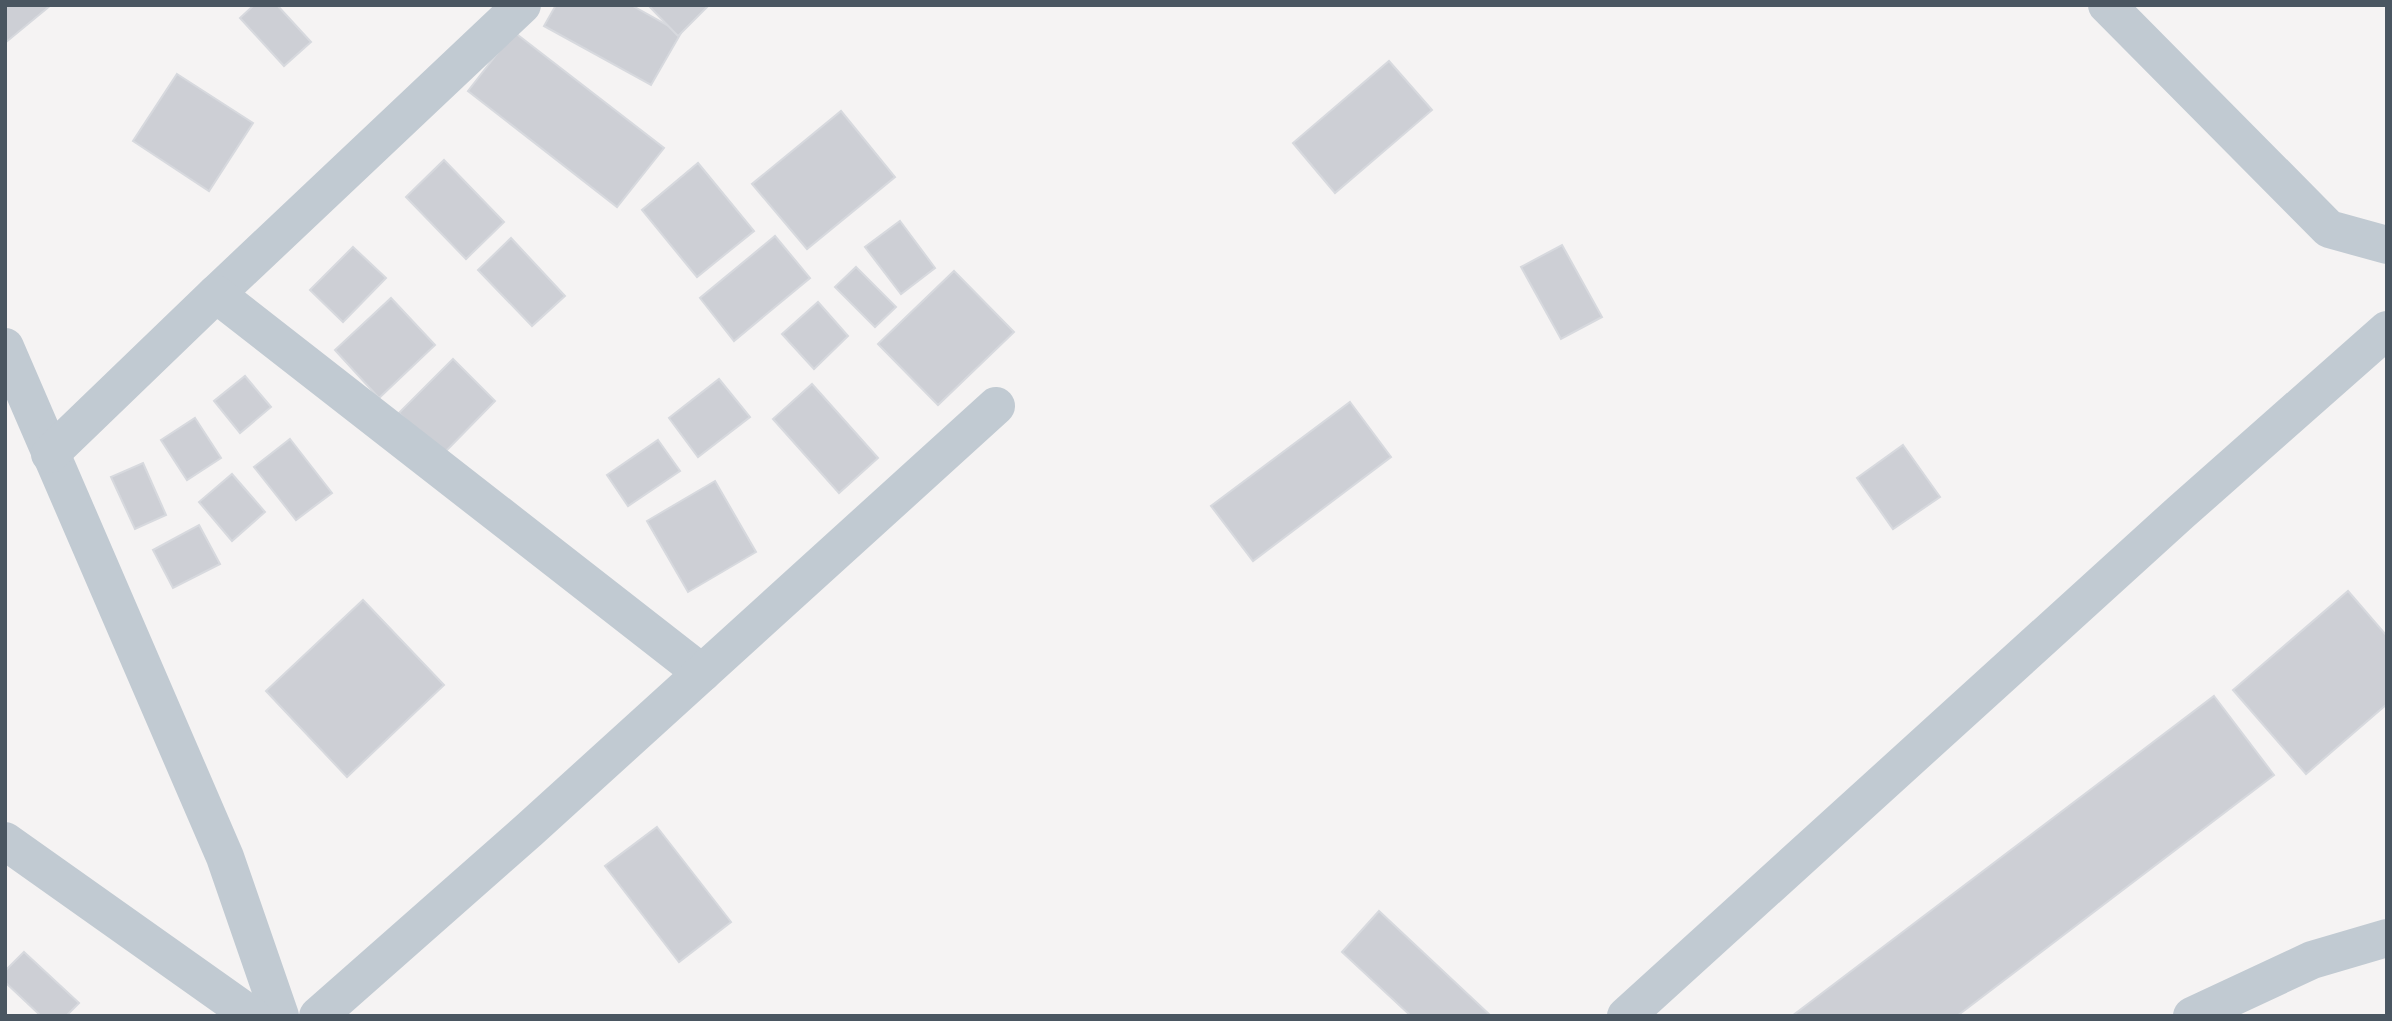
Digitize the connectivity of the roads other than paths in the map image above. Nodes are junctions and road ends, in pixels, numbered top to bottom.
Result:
1 (522, 5) edge
2 (2107, 5) edge
3 (2387, 246) edge
4 (216, 294) junction
5 (2387, 330) edge
6 (5, 347) edge
7 (996, 406) dead end
8 (50, 454) junction
9 (702, 673) junction
10 (5, 841) edge
11 (2387, 938) edge
12 (252, 1016) edge
13 (280, 1016) edge
14 (318, 1016) edge
15 (1626, 1016) edge
16 (2192, 1016) edge

1 - 4 street
2 - 3 street
4 - 8 street
4 - 9 street
5 - 15 street
6 - 8 street
7 - 9 street
8 - 13 street
9 - 14 street
10 - 12 street
11 - 16 street

